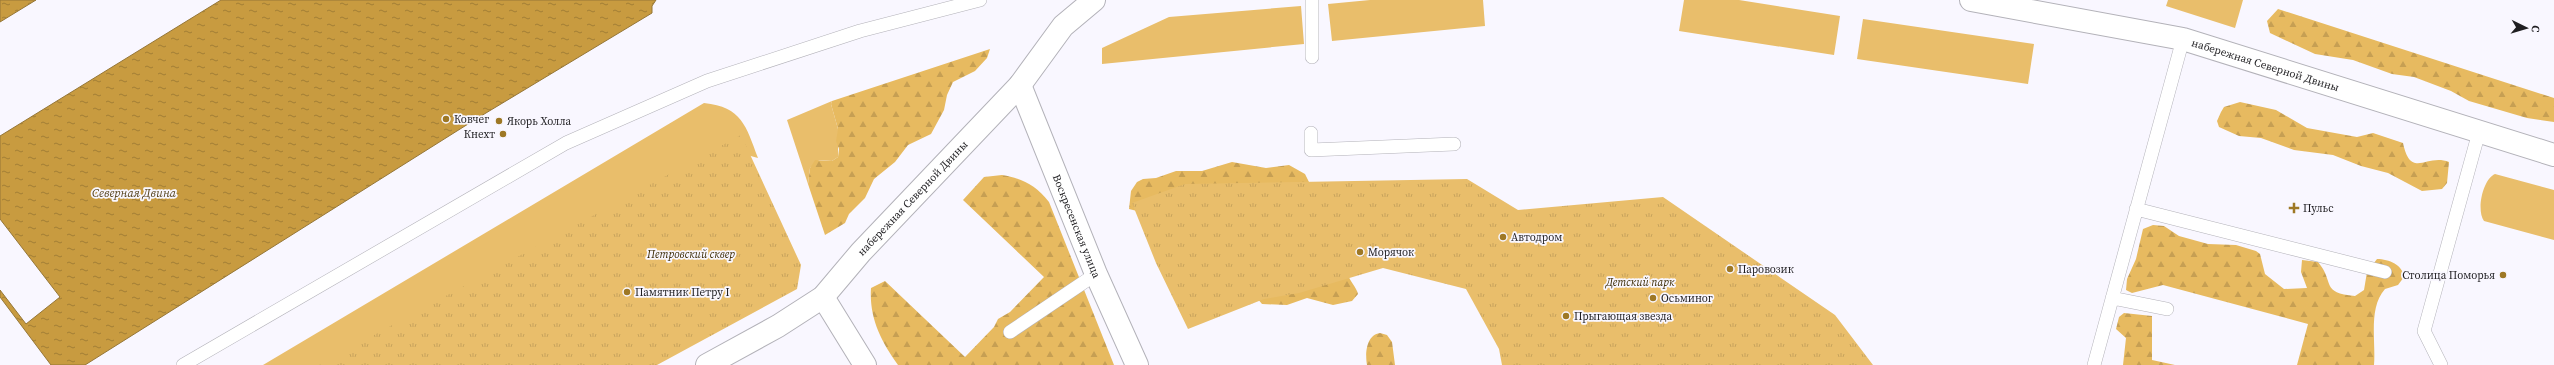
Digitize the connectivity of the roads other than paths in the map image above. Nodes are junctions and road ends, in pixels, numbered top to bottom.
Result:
1 (980, 0) edge
2 (1094, 0) edge
3 (1312, 0) edge
4 (1971, 0) edge
5 (2183, 39) junction
6 (1312, 57) dead end
7 (1020, 85) junction
8 (2479, 132) junction
9 (1311, 133) dead end
10 (1454, 144) dead end
11 (2554, 155) edge
12 (2136, 209) junction
13 (2385, 272) dead end
14 (1096, 274) junction
15 (823, 297) junction
16 (2112, 298) junction
17 (2167, 309) dead end
18 (1010, 332) dead end
19 (183, 365) edge
20 (707, 365) edge
21 (865, 365) edge
22 (1137, 365) edge
23 (2094, 365) edge
24 (2441, 365) edge

1 - 19 lane
2 - 7 street, набережная Северной Двины
3 - 6 lane
4 - 5 street, набережная Северной Двины
5 - 8 street, набережная Северной Двины
5 - 12 lane
7 - 14 street, Воскресенская улица
7 - 15 street, набережная Северной Двины
8 - 11 street, набережная Северной Двины
8 - 24 lane
9 - 10 lane
12 - 13 lane
12 - 16 lane
14 - 18 lane
14 - 22 street, Воскресенская улица
15 - 20 street, набережная Северной Двины
15 - 21 street
16 - 17 lane
16 - 23 lane

